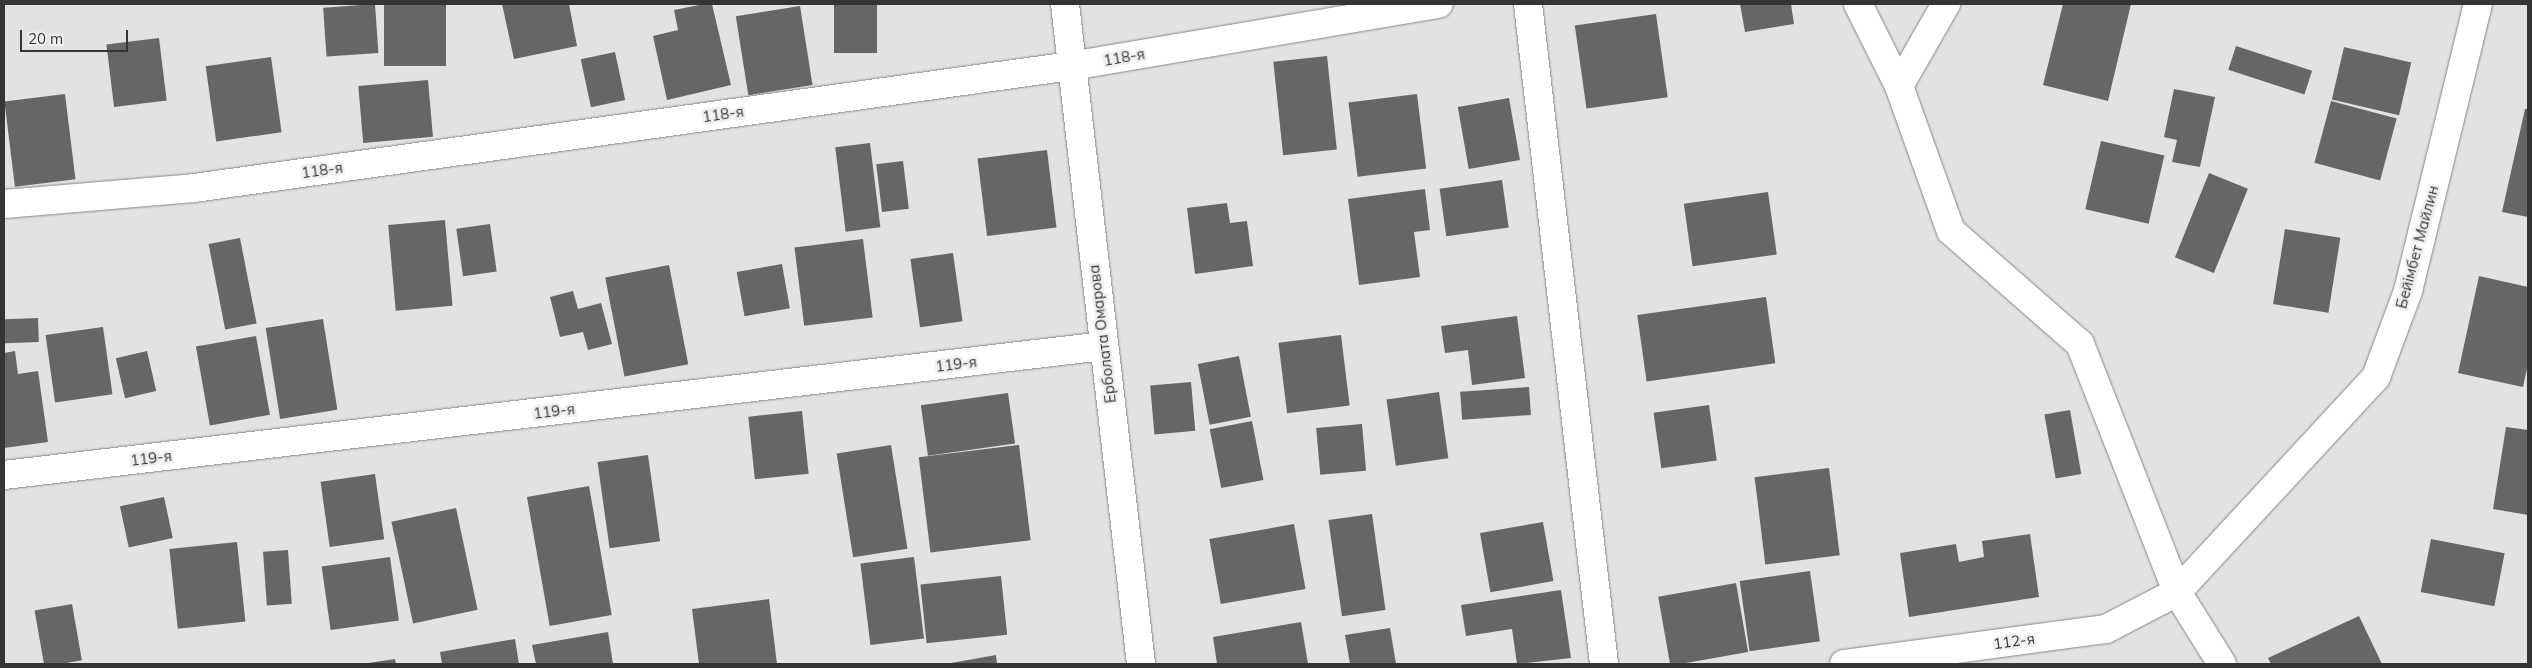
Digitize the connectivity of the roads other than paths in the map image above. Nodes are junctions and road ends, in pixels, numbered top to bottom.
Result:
1 (1066, 4) edge
2 (1439, 4) edge
3 (1528, 4) edge
4 (1858, 4) edge
5 (1946, 4) edge
6 (2478, 4) edge
7 (1071, 66) junction
8 (1899, 86) junction
9 (4, 204) edge
10 (1103, 346) junction
11 (4, 475) edge
12 (2177, 592) junction
13 (1141, 664) edge
14 (1604, 664) edge
15 (1844, 664) edge
16 (2222, 664) edge

1 - 7 street, Ерболата Омарова
2 - 7 street, 118-я
3 - 14 street
4 - 8 street
5 - 8 street
6 - 12 street, Бейімбет Майлин
7 - 9 street, 118-я
7 - 10 street, Ерболата Омарова
8 - 12 street
10 - 11 street, 119-я
10 - 13 street, Ерболата Омарова
12 - 15 street, 112-я
12 - 16 street

